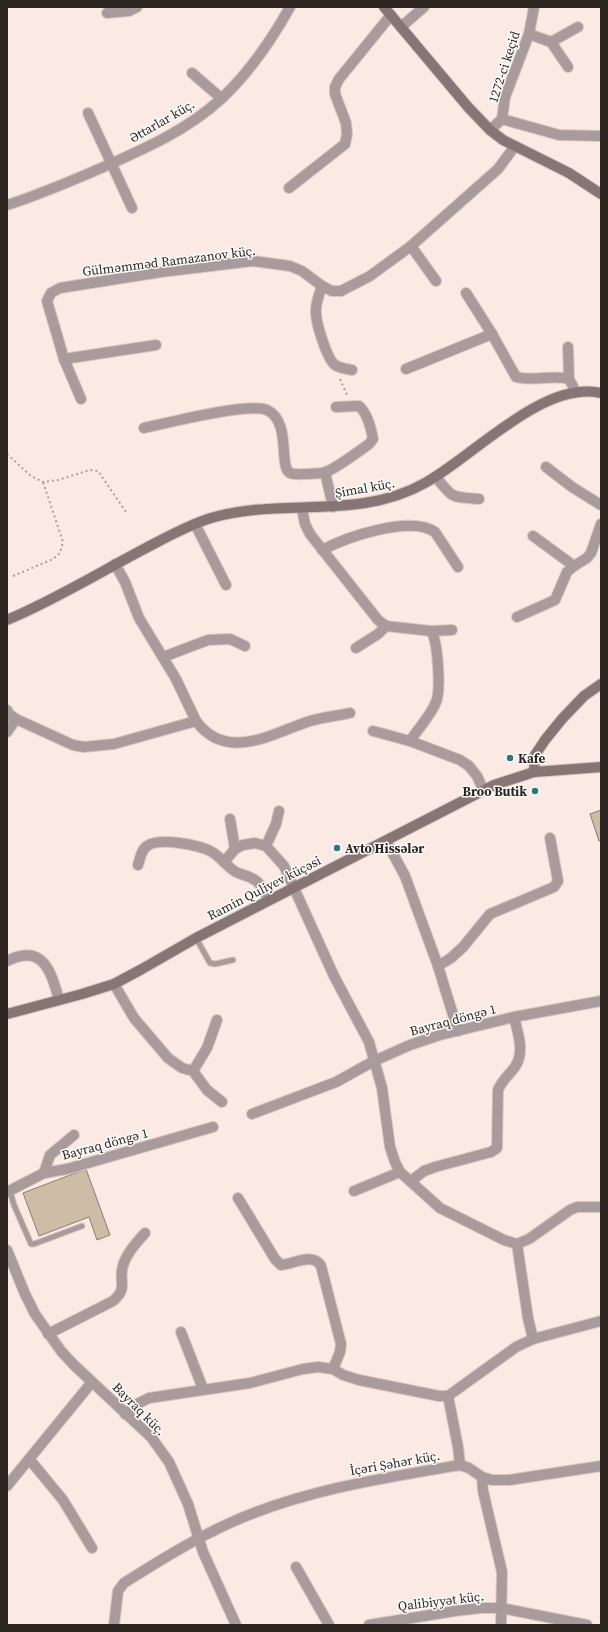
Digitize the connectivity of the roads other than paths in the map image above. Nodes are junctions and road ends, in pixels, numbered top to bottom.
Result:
1 (137, 7) edge
2 (290, 7) edge
3 (424, 7) edge
4 (534, 7) edge
5 (388, 11) edge
6 (107, 13) dead end
7 (401, 26) junction
8 (578, 27) dead end
9 (529, 34) junction
10 (551, 42) junction
11 (568, 67) dead end
12 (192, 72) dead end
13 (221, 98) junction
14 (88, 113) dead end
15 (502, 119) junction
16 (490, 130) junction
17 (601, 136) edge
18 (515, 146) junction
19 (110, 164) junction
20 (289, 188) dead end
21 (601, 194) edge
22 (7, 206) edge
23 (132, 208) dead end
24 (411, 246) junction
25 (436, 281) dead end
26 (322, 286) junction
27 (466, 293) dead end
28 (492, 334) junction
29 (156, 344) dead end
30 (568, 347) dead end
31 (64, 359) junction
32 (406, 369) dead end
33 (352, 370) dead end
34 (569, 379) junction
35 (576, 392) junction
36 (601, 393) edge
37 (81, 399) dead end
38 (336, 407) dead end
39 (144, 428) dead end
40 (546, 467) dead end
41 (325, 472) junction
42 (436, 477) junction
43 (479, 499) dead end
44 (601, 505) edge
45 (333, 507) junction
46 (302, 509) junction
47 (195, 524) junction
48 (601, 524) edge
49 (533, 536) dead end
50 (322, 550) junction
51 (115, 564) junction
52 (458, 566) dead end
53 (574, 566) junction
54 (226, 585) dead end
55 (517, 617) dead end
56 (7, 620) edge
57 (386, 626) junction
58 (452, 630) dead end
59 (431, 631) junction
60 (245, 646) dead end
61 (356, 648) dead end
62 (164, 656) junction
63 (601, 684) edge
64 (7, 710) edge
65 (350, 713) dead end
66 (16, 719) junction
67 (196, 721) junction
68 (373, 731) dead end
69 (7, 732) edge
70 (410, 741) junction
71 (601, 767) edge
72 (534, 772) junction
73 (484, 789) junction
74 (279, 811) dead end
75 (230, 819) dead end
76 (550, 838) dead end
77 (386, 841) junction
78 (266, 846) junction
79 (236, 848) junction
80 (224, 862) junction
81 (138, 865) dead end
82 (295, 887) junction
83 (269, 900) junction
84 (196, 938) junction
85 (233, 960) dead end
86 (7, 961) edge
87 (438, 966) junction
88 (114, 984) junction
89 (59, 1000) junction
90 (601, 1001) edge
91 (7, 1014) edge
92 (514, 1018) junction
93 (217, 1020) dead end
94 (458, 1030) junction
95 (374, 1061) junction
96 (193, 1071) junction
97 (222, 1102) dead end
98 (252, 1114) dead end
99 (213, 1127) dead end
100 (74, 1135) dead end
101 (400, 1172) junction
102 (44, 1173) junction
103 (411, 1181) junction
104 (9, 1191) edge
105 (354, 1191) dead end
106 (238, 1198) dead end
107 (601, 1206) edge
108 (82, 1226) dead end
109 (145, 1232) dead end
110 (517, 1244) junction
111 (8, 1257) edge
112 (601, 1321) edge
113 (181, 1332) dead end
114 (48, 1334) junction
115 (533, 1339) junction
116 (333, 1369) junction
117 (92, 1382) junction
118 (203, 1389) junction
119 (448, 1396) junction
120 (125, 1414) junction
121 (30, 1460) junction
122 (460, 1465) junction
123 (601, 1466) edge
124 (482, 1477) junction
125 (7, 1486) edge
126 (198, 1539) junction
127 (92, 1548) dead end
128 (296, 1567) dead end
129 (501, 1608) junction
130 (114, 1625) edge
131 (236, 1625) edge
132 (329, 1625) edge
133 (369, 1625) edge
134 (501, 1625) edge
135 (587, 1625) edge

1 - 6 street
2 - 13 street, Əttarlar küç.
3 - 7 street
4 - 9 street, 1272-ci keçid
5 - 7 street
5 - 20 street
7 - 16 street
8 - 10 street
9 - 10 street
9 - 15 street, 1272-ci keçid
10 - 11 street
12 - 13 street
13 - 19 street, Əttarlar küç.
14 - 19 street
15 - 16 street, 1272-ci keçid
15 - 17 street
16 - 18 street
18 - 21 street
18 - 24 street, Gülməmməd Ramazanov küç.
19 - 22 street, Əttarlar küç.
19 - 23 street
24 - 25 street
24 - 26 street, Gülməmməd Ramazanov küç.
26 - 31 street, Gülməmməd Ramazanov küç.
26 - 33 street
27 - 28 street
28 - 32 street
28 - 34 street
29 - 31 street
30 - 34 street
31 - 37 street, Gülməmməd Ramazanov küç.
34 - 35 street
35 - 36 street, Şimal küç.
35 - 42 street, Şimal küç.
38 - 41 street
39 - 41 street
40 - 44 street
41 - 45 street
42 - 43 street
42 - 45 street, Şimal küç.
45 - 46 street, Şimal küç.
46 - 47 street, Şimal küç.
46 - 50 street
47 - 51 street, Şimal küç.
47 - 54 street
48 - 53 street
49 - 53 street
50 - 52 street
50 - 57 street
51 - 56 street, Şimal küç.
51 - 62 street
53 - 55 street
57 - 59 street
57 - 61 street
58 - 59 street
59 - 70 street
60 - 62 street
62 - 67 street
63 - 72 street
64 - 66 street
65 - 67 street
66 - 67 street
66 - 69 street
68 - 70 street
70 - 73 street
71 - 72 street, Ramin Quliyev küçəsi
72 - 73 street, Ramin Quliyev küçəsi
73 - 77 street, Ramin Quliyev küçəsi
74 - 78 street
75 - 79 street
76 - 87 street
77 - 82 street, Ramin Quliyev küçəsi
77 - 87 street
78 - 79 street
78 - 82 street
79 - 80 street
80 - 81 street
80 - 83 street
82 - 83 street, Ramin Quliyev küçəsi
82 - 95 street
83 - 84 street, Ramin Quliyev küçəsi
84 - 85 lane
84 - 88 street, Ramin Quliyev küçəsi
86 - 89 street
87 - 94 street
88 - 89 street, Ramin Quliyev küçəsi
88 - 96 street
89 - 91 street, Ramin Quliyev küçəsi
90 - 92 street, Bayraq döngə 1
92 - 94 street, Bayraq döngə 1
92 - 103 street
93 - 96 street
94 - 95 street, Bayraq döngə 1
95 - 98 street, Bayraq döngə 1
95 - 101 street
96 - 97 street
99 - 102 street, Bayraq döngə 1
100 - 102 street
101 - 103 street
101 - 105 street
102 - 104 street, Bayraq döngə 1
103 - 110 street
104 - 108 lane
106 - 116 street
107 - 110 street
109 - 114 street
110 - 115 street
111 - 114 street, Bayraq küç.
112 - 115 street
113 - 118 street
114 - 117 street, Bayraq küç.
115 - 119 street
116 - 118 street
116 - 119 street
117 - 120 street, Bayraq küç.
117 - 121 street
118 - 120 street
119 - 122 street
120 - 126 street, Bayraq küç.
121 - 125 street
121 - 127 street
122 - 124 street, İçəri Şəhər küç.
122 - 126 street, İçəri Şəhər küç.
123 - 124 street, İçəri Şəhər küç.
124 - 129 street
126 - 130 street, İçəri Şəhər küç.
126 - 131 street, Bayraq küç.
128 - 132 street
129 - 133 street, Qalibiyyət küç.
129 - 134 street
129 - 135 street, Qalibiyyət küç.

